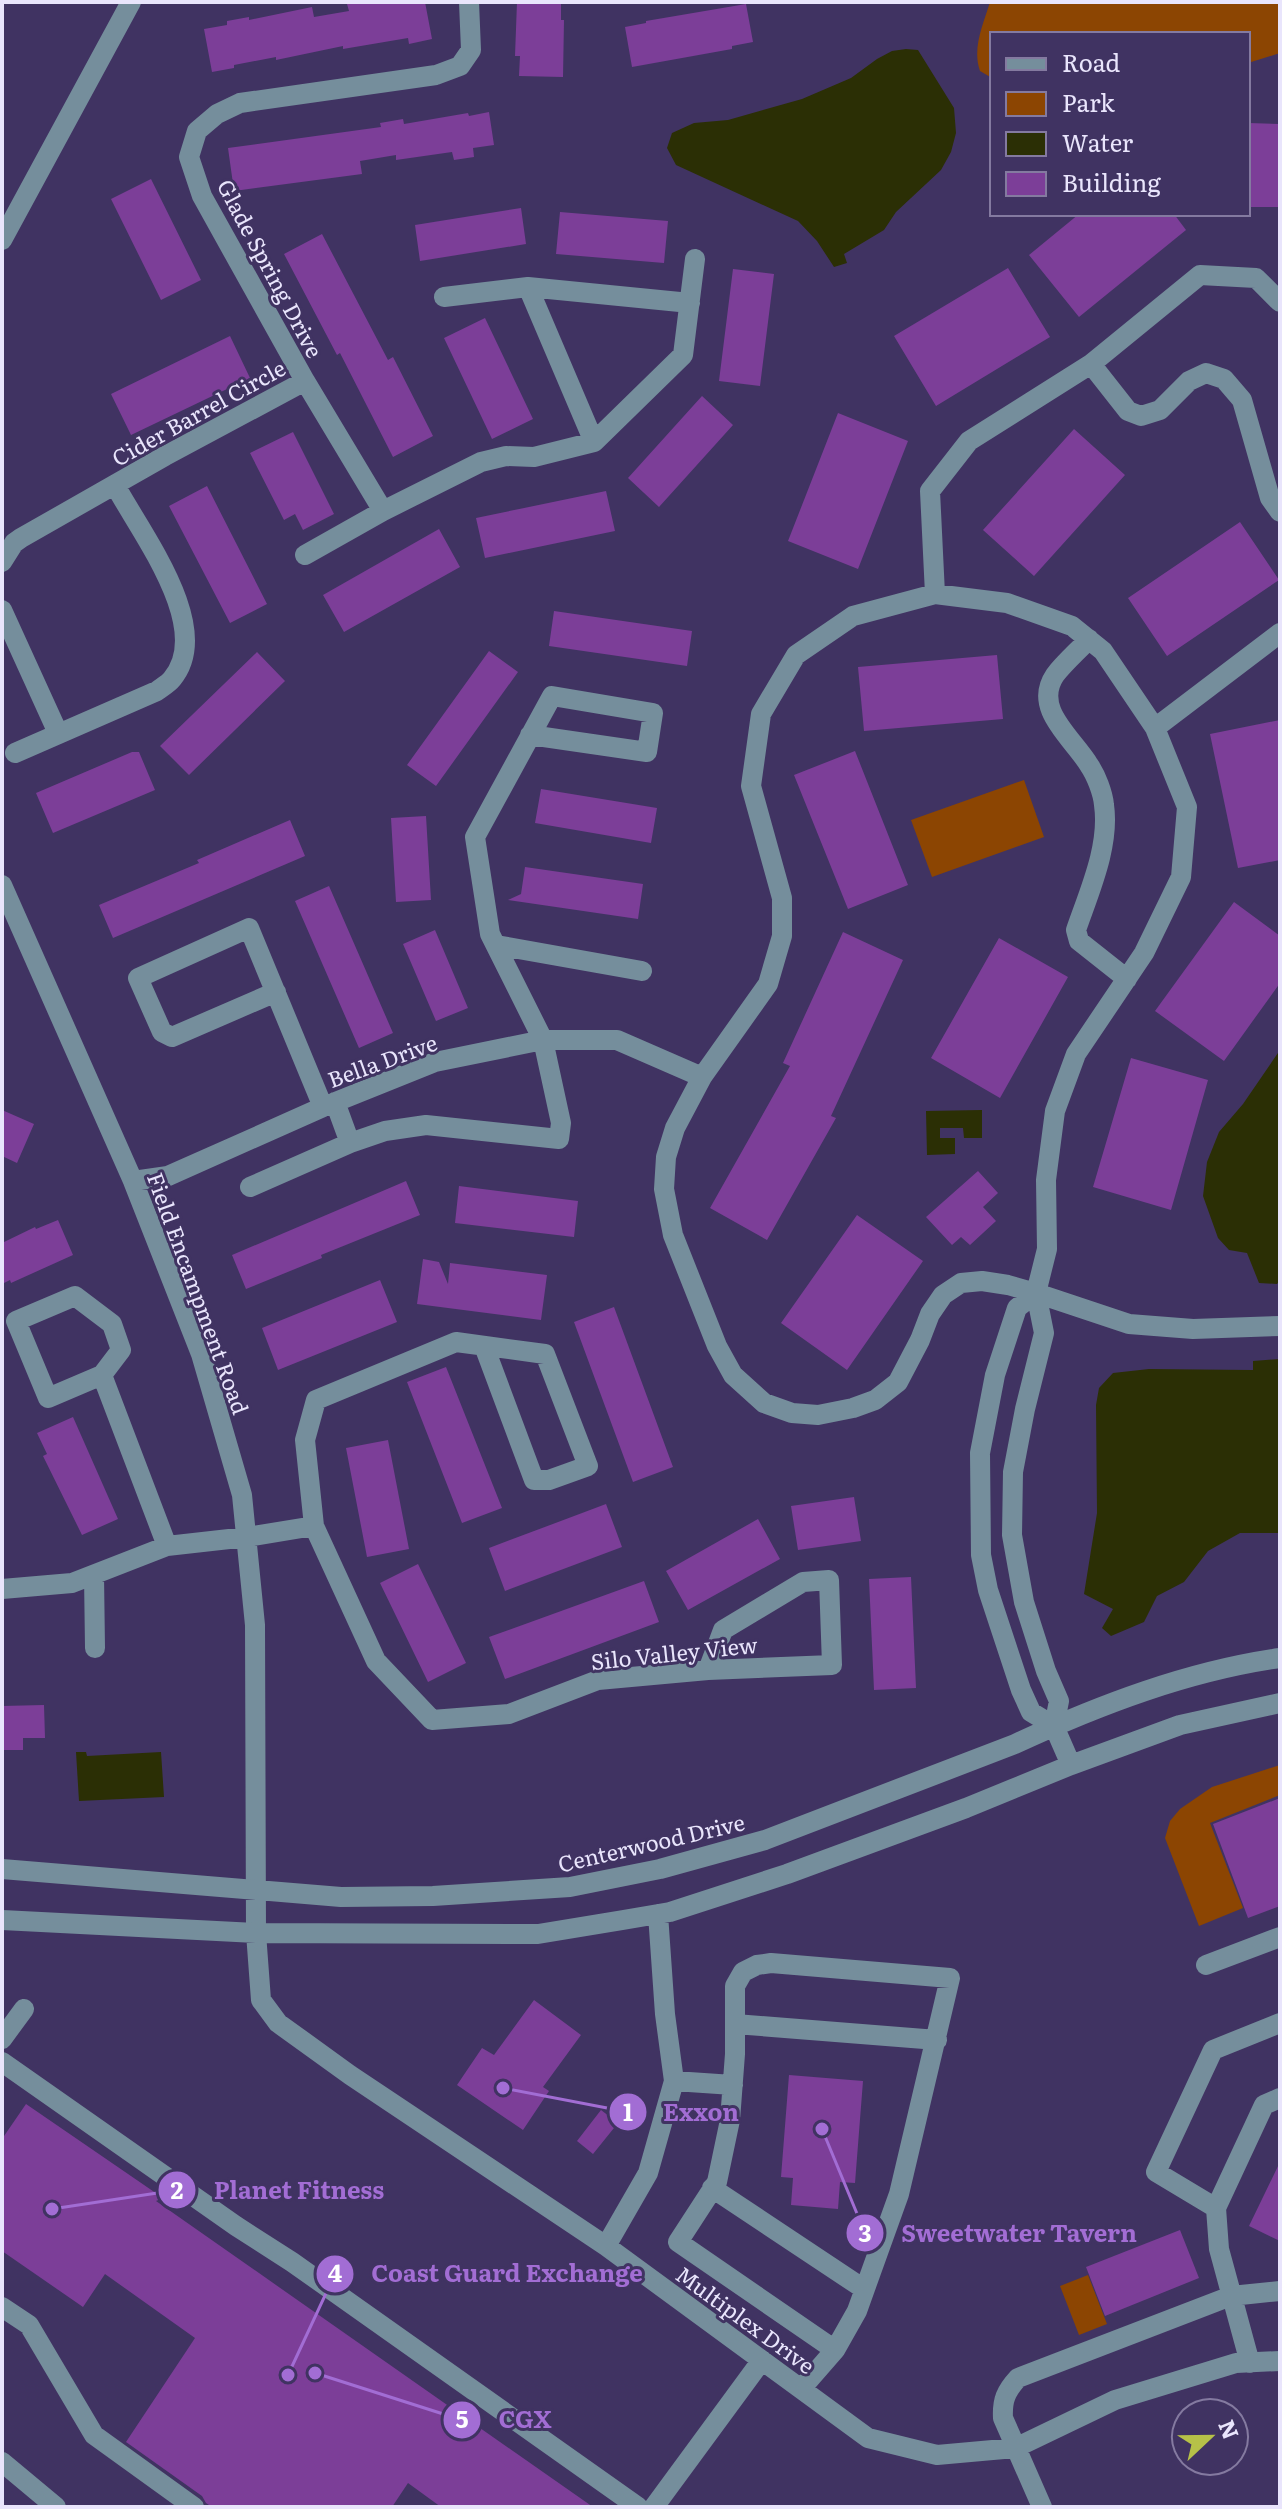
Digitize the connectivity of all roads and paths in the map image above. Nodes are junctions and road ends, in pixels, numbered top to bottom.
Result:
1 (131, 2) edge
2 (469, 2) edge
3 (2, 240) edge
4 (695, 259) dead end
5 (528, 287) junction
6 (444, 297) dead end
7 (1280, 302) edge
8 (690, 303) junction
9 (1091, 364) junction
10 (305, 381) junction
11 (594, 442) junction
12 (115, 485) junction
13 (383, 511) junction
14 (1280, 512) edge
15 (305, 555) dead end
16 (2, 562) edge
17 (935, 594) junction
18 (2, 610) edge
19 (1280, 633) edge
20 (1089, 639) junction
21 (1155, 728) junction
22 (58, 733) junction
23 (530, 735) junction
24 (15, 753) dead end
25 (2, 885) edge
26 (496, 945) junction
27 (642, 971) dead end
28 (1127, 979) junction
29 (276, 992) junction
30 (543, 1040) junction
31 (702, 1077) junction
32 (329, 1105) junction
33 (350, 1143) junction
34 (133, 1181) junction
35 (250, 1187) dead end
36 (1036, 1293) junction
37 (1280, 1326) edge
38 (484, 1346) junction
39 (102, 1375) junction
40 (314, 1526) junction
41 (247, 1537) junction
42 (167, 1546) junction
43 (94, 1575) junction
44 (2, 1589) edge
45 (95, 1648) dead end
46 (1280, 1658) edge
47 (708, 1670) junction
48 (1280, 1703) edge
49 (1054, 1726) junction
50 (1071, 1765) junction
51 (2, 1869) edge
52 (256, 1889) junction
53 (658, 1914) junction
54 (2, 1920) edge
55 (256, 1933) junction
56 (1280, 1937) edge
57 (1206, 1965) dead end
58 (24, 2009) dead end
59 (1280, 2023) edge
60 (735, 2024) junction
61 (2, 2039) edge
62 (937, 2040) junction
63 (2, 2062) edge
64 (674, 2081) junction
65 (733, 2085) junction
66 (1280, 2098) edge
67 (712, 2188) junction
68 (1216, 2208) junction
69 (606, 2246) junction
70 (864, 2289) junction
71 (1280, 2291) edge
72 (1231, 2296) junction
73 (2, 2307) edge
74 (835, 2350) junction
75 (762, 2360) junction
76 (1280, 2361) edge
77 (1250, 2363) junction
78 (801, 2389) junction
79 (1015, 2448) junction
80 (2, 2462) edge
81 (56, 2507) edge
82 (194, 2507) edge
83 (638, 2507) edge
84 (654, 2507) edge
85 (1042, 2507) edge

1 - 3 street
2 - 10 street, Glade Spring Drive
4 - 8 street
5 - 6 street
5 - 8 street
5 - 11 street
7 - 9 street
8 - 11 street
9 - 14 street
9 - 17 street
10 - 12 street, Cider Barrel Circle
10 - 13 street, Glade Spring Drive
11 - 13 street
12 - 16 street, Cider Barrel Circle
12 - 22 street, Cider Barrel Circle
13 - 15 street
17 - 20 street
17 - 31 street
18 - 22 street
19 - 21 street
20 - 21 street
20 - 28 street
21 - 28 street
22 - 24 street, Cider Barrel Circle
23 - 23 street
23 - 26 street
25 - 34 street, Field Encampment Road
26 - 27 street
26 - 30 street
28 - 36 street
29 - 29 street
29 - 32 street
30 - 31 street, Bella Drive
30 - 32 street, Bella Drive
30 - 33 street
31 - 36 street
32 - 33 street
32 - 34 street, Bella Drive
33 - 35 street
34 - 41 street, Field Encampment Road
36 - 37 street
36 - 49 street
36 - 49 street
38 - 38 street, Silo Valley View
38 - 40 street, Silo Valley View
39 - 39 street
39 - 42 street
40 - 41 street
40 - 47 street, Silo Valley View
41 - 42 street
41 - 52 street, Field Encampment Road
42 - 43 street
43 - 44 street
43 - 45 street
46 - 49 street, Centerwood Drive
47 - 47 street, Silo Valley View
48 - 50 street
49 - 50 street
49 - 52 street, Centerwood Drive
50 - 53 street
51 - 52 street, Centerwood Drive
52 - 55 street, Field Encampment Road
53 - 55 street
53 - 64 street
54 - 55 street
55 - 69 street, Multiplex Drive
56 - 57 street
58 - 61 street
59 - 68 street
60 - 62 street
60 - 62 street
60 - 65 street
62 - 70 street
63 - 83 street
64 - 65 street
64 - 69 street
65 - 67 street
66 - 68 street
67 - 70 street
67 - 74 street
68 - 72 street
69 - 75 street, Multiplex Drive
70 - 74 street
71 - 72 street
72 - 77 street
72 - 79 street
73 - 82 street
74 - 78 street
75 - 78 street, Multiplex Drive
75 - 84 street
76 - 77 street, Multiplex Drive
77 - 79 street, Multiplex Drive
78 - 79 street, Multiplex Drive
79 - 85 street
80 - 81 street

